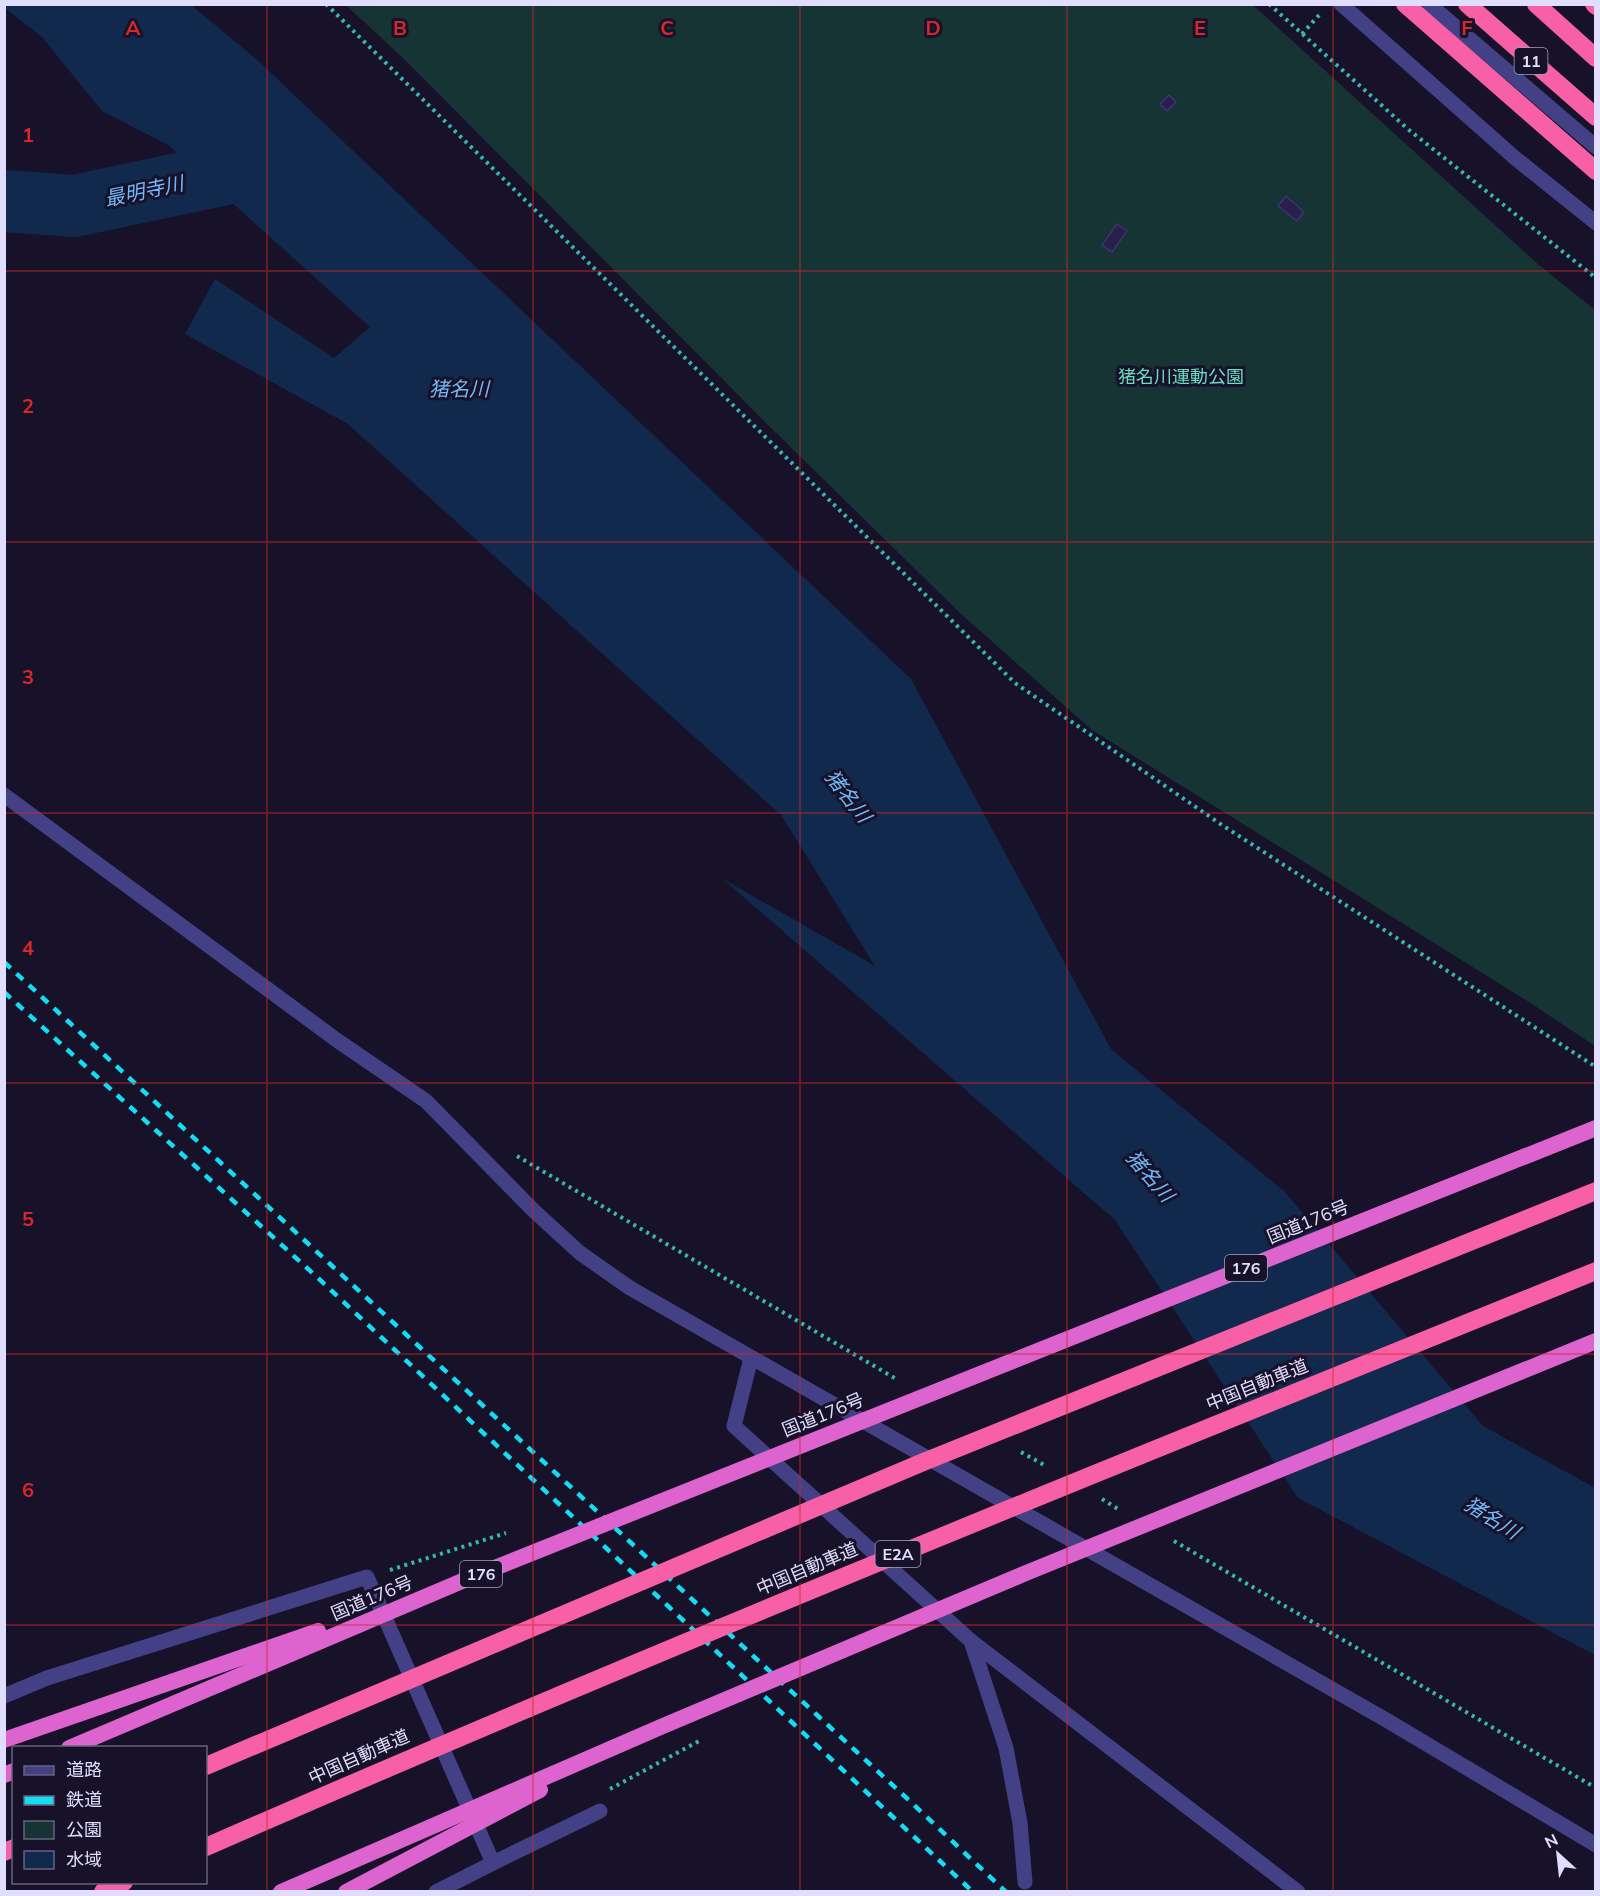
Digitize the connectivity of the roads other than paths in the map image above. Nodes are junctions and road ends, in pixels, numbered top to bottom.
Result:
1 (1341, 4) edge
2 (1405, 4) edge
3 (1429, 4) edge
4 (1467, 4) edge
5 (1536, 4) edge
6 (1596, 58) edge
7 (1596, 117) edge
8 (1596, 147) edge
9 (1596, 171) edge
10 (1596, 223) edge
11 (4, 795) edge
12 (1596, 1128) edge
13 (1596, 1191) edge
14 (1596, 1271) edge
15 (1596, 1341) edge
16 (751, 1358) junction
17 (467, 1579) junction
18 (971, 1641) junction
19 (4, 1696) edge
20 (663, 1726) junction
21 (4, 1740) edge
22 (74, 1746) edge
23 (207, 1766) edge
24 (600, 1810) road end
25 (1596, 1845) edge
26 (207, 1847) edge
27 (493, 1863) junction
28 (1025, 1882) dead end
29 (120, 1884) edge
30 (103, 1892) edge
31 (281, 1892) edge
32 (346, 1892) edge
33 (436, 1892) edge
34 (1298, 1892) edge

1 - 10 street
2 - 9 highway, bridge
3 - 8 street
4 - 7 highway, 11
5 - 6 highway, 11
11 - 16 street
12 - 17 highway, 国道176号 / 176, bridge
13 - 23 highway, bridge
14 - 26 highway, 中国自動車道 / E2A, bridge
15 - 20 highway, bridge
16 - 18 street
16 - 25 street
17 - 21 highway, bridge
17 - 22 highway, 国道176号 / 176, bridge
18 - 28 street
18 - 34 street
19 - 27 street
20 - 31 highway, bridge
20 - 32 highway, bridge
24 - 27 street
27 - 33 street
29 - 30 highway

